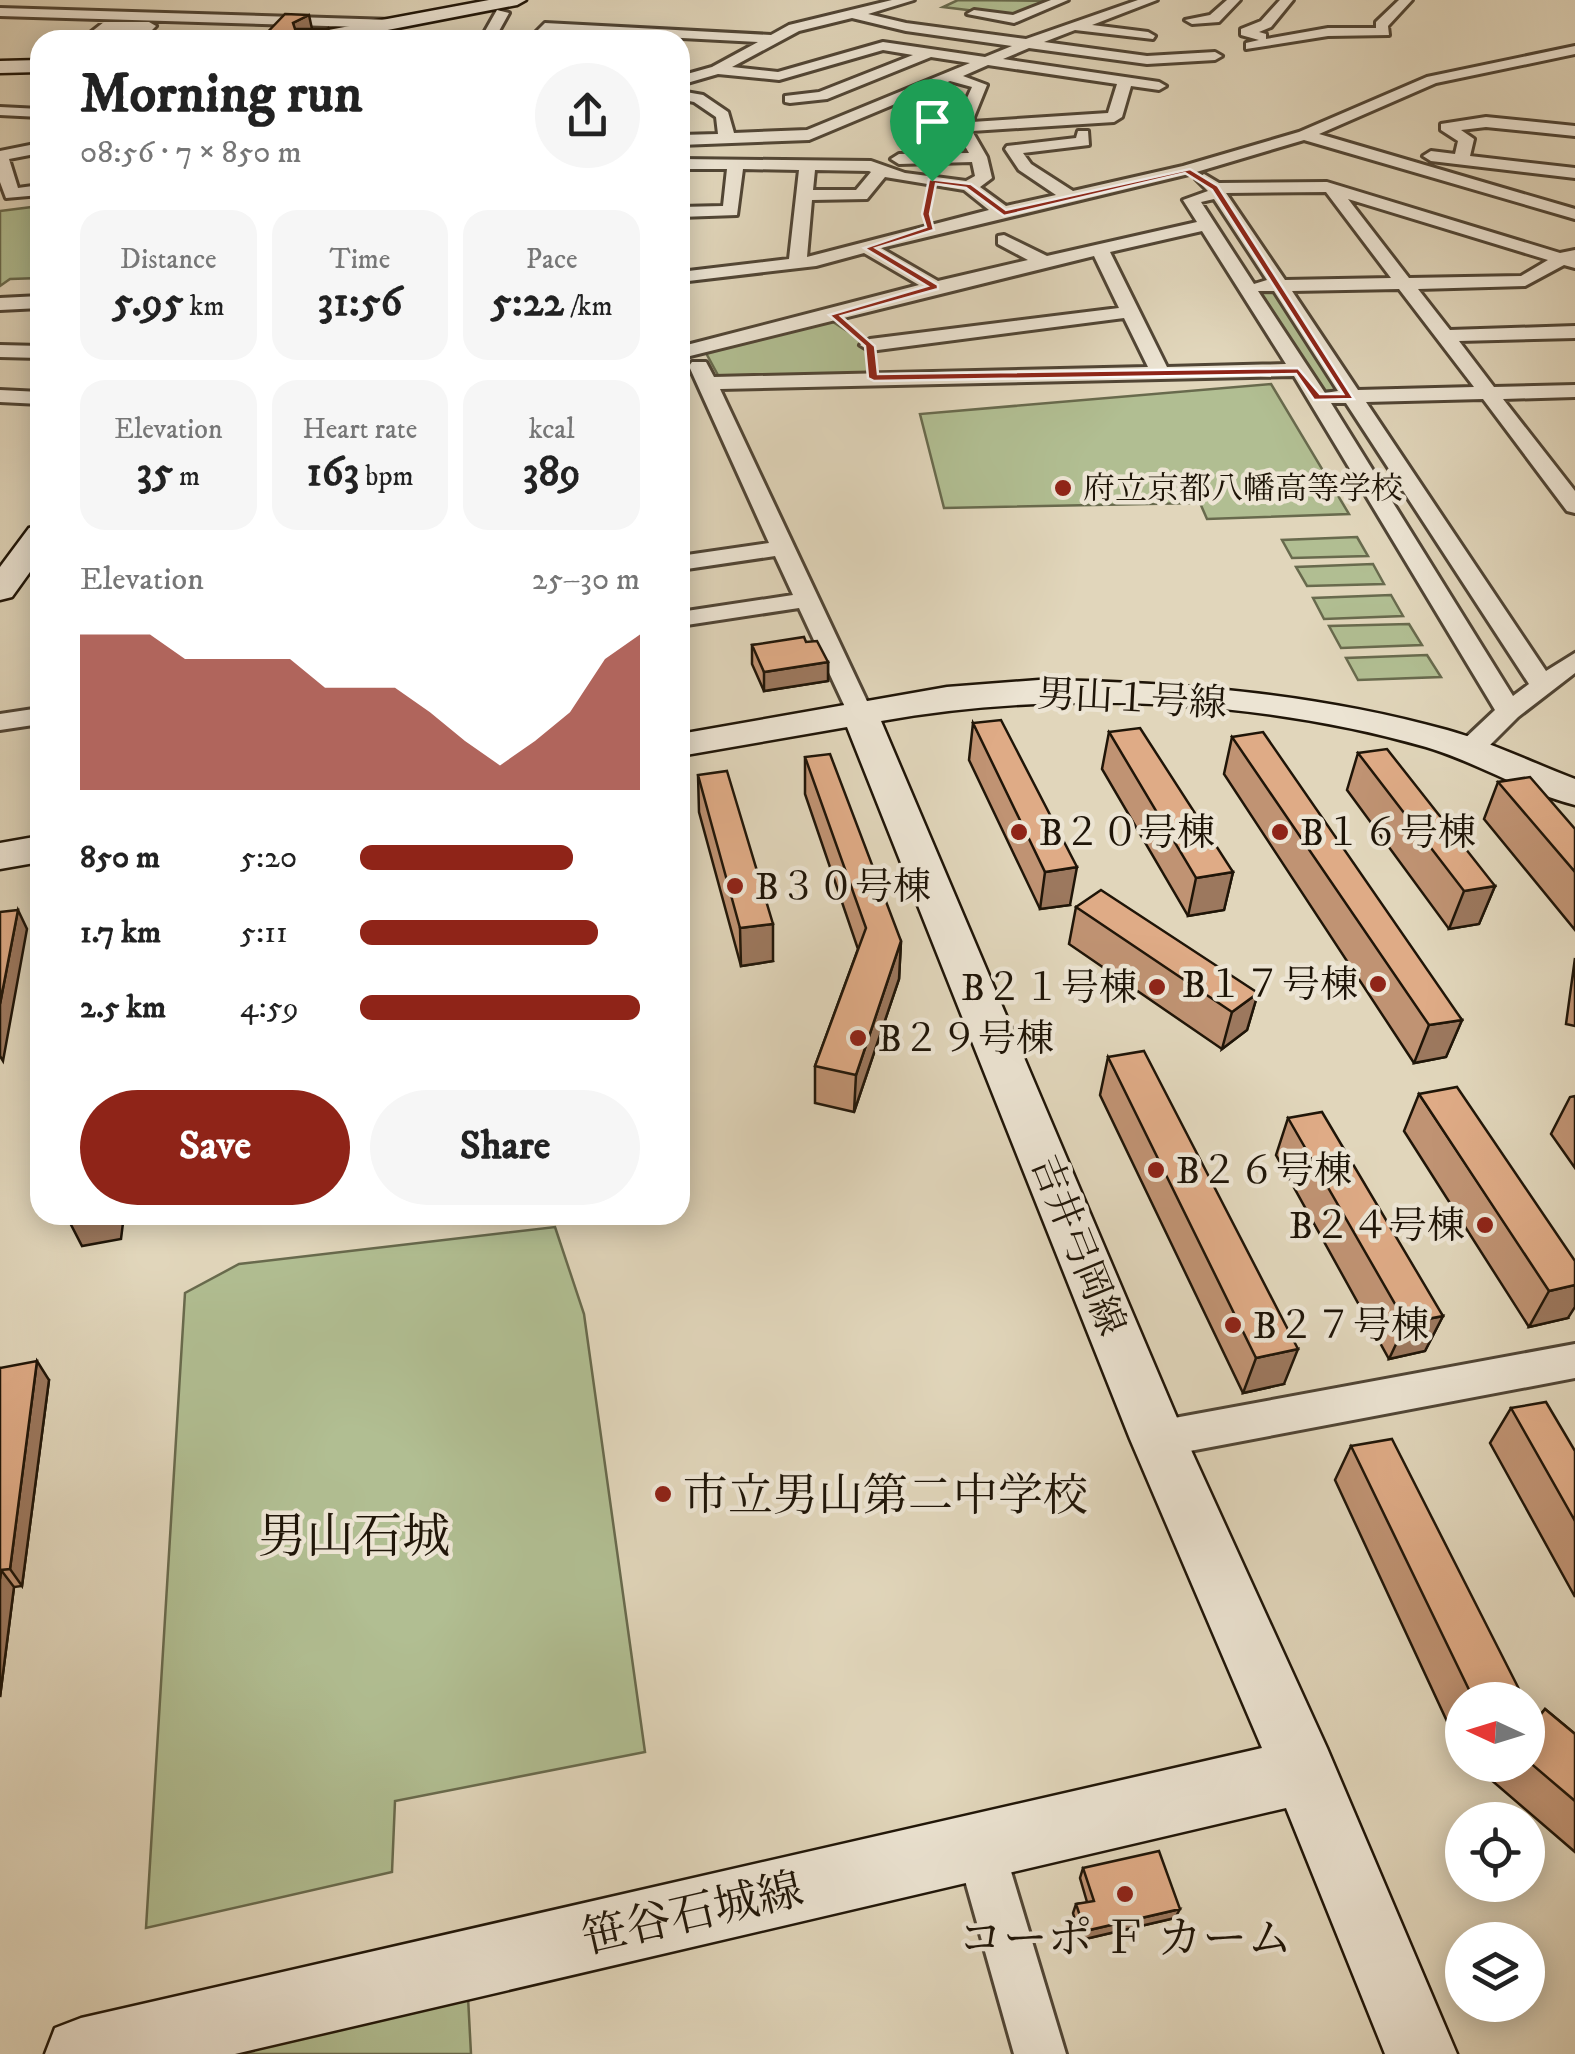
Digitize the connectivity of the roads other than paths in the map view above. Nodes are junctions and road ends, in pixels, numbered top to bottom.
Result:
1 (146, 0) edge
2 (201, 0) edge
3 (254, 0) edge
4 (401, 0) edge
5 (517, 0) edge
6 (908, 0) edge
7 (1062, 0) edge
8 (1101, 0) edge
9 (1150, 0) edge
10 (1188, 0) edge
11 (1234, 0) edge
12 (1287, 0) edge
13 (1406, 0) edge
14 (1126, 6) junction
15 (928, 10) dead end
16 (0, 12) edge
17 (959, 12) dead end
18 (502, 13) dead end
19 (126, 14) junction
20 (854, 14) junction
21 (182, 15) junction
22 (234, 16) junction
23 (1014, 19) junction
24 (826, 20) junction
25 (1072, 26) junction
26 (906, 27) junction
27 (99, 30) edge
28 (144, 30) edge
29 (378, 30) edge
30 (389, 30) edge
31 (396, 30) edge
32 (492, 30) edge
33 (543, 30) edge
34 (609, 30) edge
35 (690, 33) edge
36 (1127, 34) junction
37 (1148, 36) dead end
38 (774, 39) junction
39 (1275, 42) junction
40 (1030, 44) junction
41 (1252, 46) dead end
42 (690, 48) edge
43 (1575, 50) edge
44 (752, 51) junction
45 (929, 54) junction
46 (1121, 56) junction
47 (1215, 56) dead end
48 (990, 62) junction
49 (30, 66) edge
50 (690, 66) edge
51 (0, 67) edge
52 (720, 69) junction
53 (780, 76) junction
54 (950, 76) junction
55 (690, 78) edge
56 (1125, 81) junction
57 (1159, 86) dead end
58 (1049, 96) junction
59 (690, 97) edge
60 (790, 98) junction
61 (0, 111) edge
62 (30, 112) edge
63 (837, 124) junction
64 (962, 127) junction
65 (0, 128) edge
66 (30, 129) edge
67 (1575, 131) edge
68 (1304, 135) junction
69 (727, 139) junction
70 (690, 140) edge
71 (1466, 140) junction
72 (1484, 141) dead end
73 (1086, 143) dead end
74 (857, 146) dead end
75 (1362, 152) junction
76 (30, 153) edge
77 (979, 157) junction
78 (899, 158) dead end
79 (1460, 160) junction
80 (6, 164) edge
81 (690, 164) edge
82 (736, 164) junction
83 (808, 165) junction
84 (856, 166) junction
85 (1187, 170) junction
86 (886, 172) junction
87 (1575, 173) edge
88 (1118, 174) dead end
89 (932, 181) junction
90 (1135, 183) junction
91 (1515, 183) dead end
92 (968, 186) junction
93 (1331, 188) junction
94 (1489, 189) junction
95 (30, 191) edge
96 (1217, 191) junction
97 (804, 195) junction
98 (1070, 197) junction
99 (1466, 198) dead end
100 (690, 212) edge
101 (1004, 213) junction
102 (1575, 214) edge
103 (928, 215) junction
104 (1236, 222) junction
105 (1205, 224) junction
106 (1004, 240) dead end
107 (869, 248) junction
108 (1100, 249) junction
109 (1571, 258) edge
110 (1044, 262) junction
111 (797, 263) junction
112 (734, 271) junction
113 (690, 276) edge
114 (1405, 283) junction
115 (1247, 286) junction
116 (1279, 286) junction
117 (935, 287) junction
118 (760, 291) dead end
119 (30, 302) edge
120 (0, 304) edge
121 (1129, 312) junction
122 (852, 330) junction
123 (1575, 332) edge
124 (1445, 336) junction
125 (690, 346) edge
126 (0, 351) edge
127 (30, 352) edge
128 (690, 355) edge
129 (1298, 370) junction
130 (1160, 374) junction
131 (874, 378) junction
132 (708, 384) junction
133 (1575, 391) edge
134 (1488, 392) junction
135 (0, 396) edge
136 (1350, 397) junction
137 (30, 398) edge
138 (1317, 398) junction
139 (1575, 506) edge
140 (1, 528) edge
141 (30, 531) edge
142 (1402, 535) junction
143 (1442, 535) junction
144 (30, 546) edge
145 (783, 548) junction
146 (690, 561) edge
147 (0, 590) edge
148 (806, 600) junction
149 (690, 617) edge
150 (1575, 661) edge
151 (1543, 686) junction
152 (1508, 711) junction
153 (861, 716) junction
154 (30, 718) edge
155 (0, 722) edge
156 (690, 743) edge
157 (1470, 748) junction
158 (1575, 793) edge
159 (30, 851) edge
160 (0, 856) edge
161 (1575, 1361) edge
162 (1158, 1439) junction
163 (1304, 1770) junction
164 (978, 1845) junction
165 (80, 2054) edge
166 (1040, 2054) edge
167 (1422, 2054) edge

1 - 19 street
2 - 21 street
3 - 22 street
4 - 30 street
5 - 31 street
6 - 20 street
7 - 23 street
8 - 14 street
9 - 14 street
10 - 11 street
12 - 39 street
13 - 39 street
14 - 25 street
15 - 26 street
16 - 19 street
17 - 23 street
18 - 32 street
19 - 21 street
20 - 24 street
20 - 26 street
21 - 22 street
22 - 29 street
23 - 25 street
24 - 26 street
24 - 38 street
25 - 36 street
25 - 40 street
26 - 40 street
27 - 28 street
33 - 34 street
35 - 38 street
36 - 37 street
36 - 46 street
38 - 44 street
39 - 41 street
40 - 46 street
40 - 48 street
42 - 44 street
43 - 68 street
44 - 52 street
45 - 48 street
45 - 53 street
45 - 60 street
46 - 47 street
48 - 54 street
48 - 58 street
49 - 51 street
50 - 52 street
52 - 53 street
52 - 55 street
53 - 60 street
54 - 63 street
54 - 64 street
56 - 57 street
56 - 58 street
56 - 58 street
58 - 64 street
59 - 69 street
60 - 63 street
61 - 62 street
63 - 69 street
64 - 77 street
65 - 66 street
67 - 71 street
68 - 75 street
68 - 85 street
69 - 70 street
71 - 72 street
71 - 79 street
73 - 98 street
74 - 84 street
75 - 79 street
75 - 94 street
76 - 80 street
77 - 78 street
77 - 92 street
79 - 87 street
80 - 95 street
81 - 82 street
82 - 83 street
82 - 100 street
83 - 84 street
83 - 97 street
84 - 86 street
85 - 90 street
85 - 96 street
86 - 89 street
86 - 97 street
88 - 90 street
89 - 92 street
89 - 103 street
90 - 98 street
91 - 94 street
92 - 101 street
93 - 96 street
93 - 109 street
93 - 114 street
94 - 99 street
94 - 102 street
96 - 104 street
96 - 105 street
97 - 111 street
98 - 101 street
101 - 103 street
103 - 107 street
104 - 105 street
104 - 116 street
105 - 108 street
105 - 115 street
106 - 110 street
107 - 111 street
107 - 117 street
108 - 110 street
108 - 121 street
109 - 114 street
110 - 117 street
111 - 112 street
112 - 113 street
112 - 118 street
114 - 116 street
114 - 124 street
115 - 116 street
115 - 129 street
116 - 136 street
117 - 122 street
119 - 120 street
121 - 122 street
121 - 130 street
122 - 125 street
122 - 131 street
123 - 124 street
124 - 134 street
126 - 127 street
128 - 132 street
129 - 130 street
129 - 138 street
130 - 131 street
131 - 132 street
132 - 145 street
133 - 134 street
134 - 136 street
134 - 139 street
135 - 137 street
136 - 138 street
136 - 143 street
138 - 142 street
140 - 141 street
142 - 143 street
142 - 152 street
143 - 151 street
144 - 147 street
145 - 146 street
145 - 148 street
148 - 149 street
148 - 153 street
150 - 151 street
151 - 152 street
152 - 157 street
153 - 156 street, 男山１号線
153 - 157 street, 男山１号線
153 - 162 street, 吉井弓岡線
154 - 155 street
157 - 158 street, 男山１号線
159 - 160 street
161 - 162 street
162 - 163 street, 吉井弓岡線
163 - 164 street, 笹谷石城線
163 - 167 street, 吉井弓岡線
164 - 165 street, 笹谷石城線
164 - 166 street

